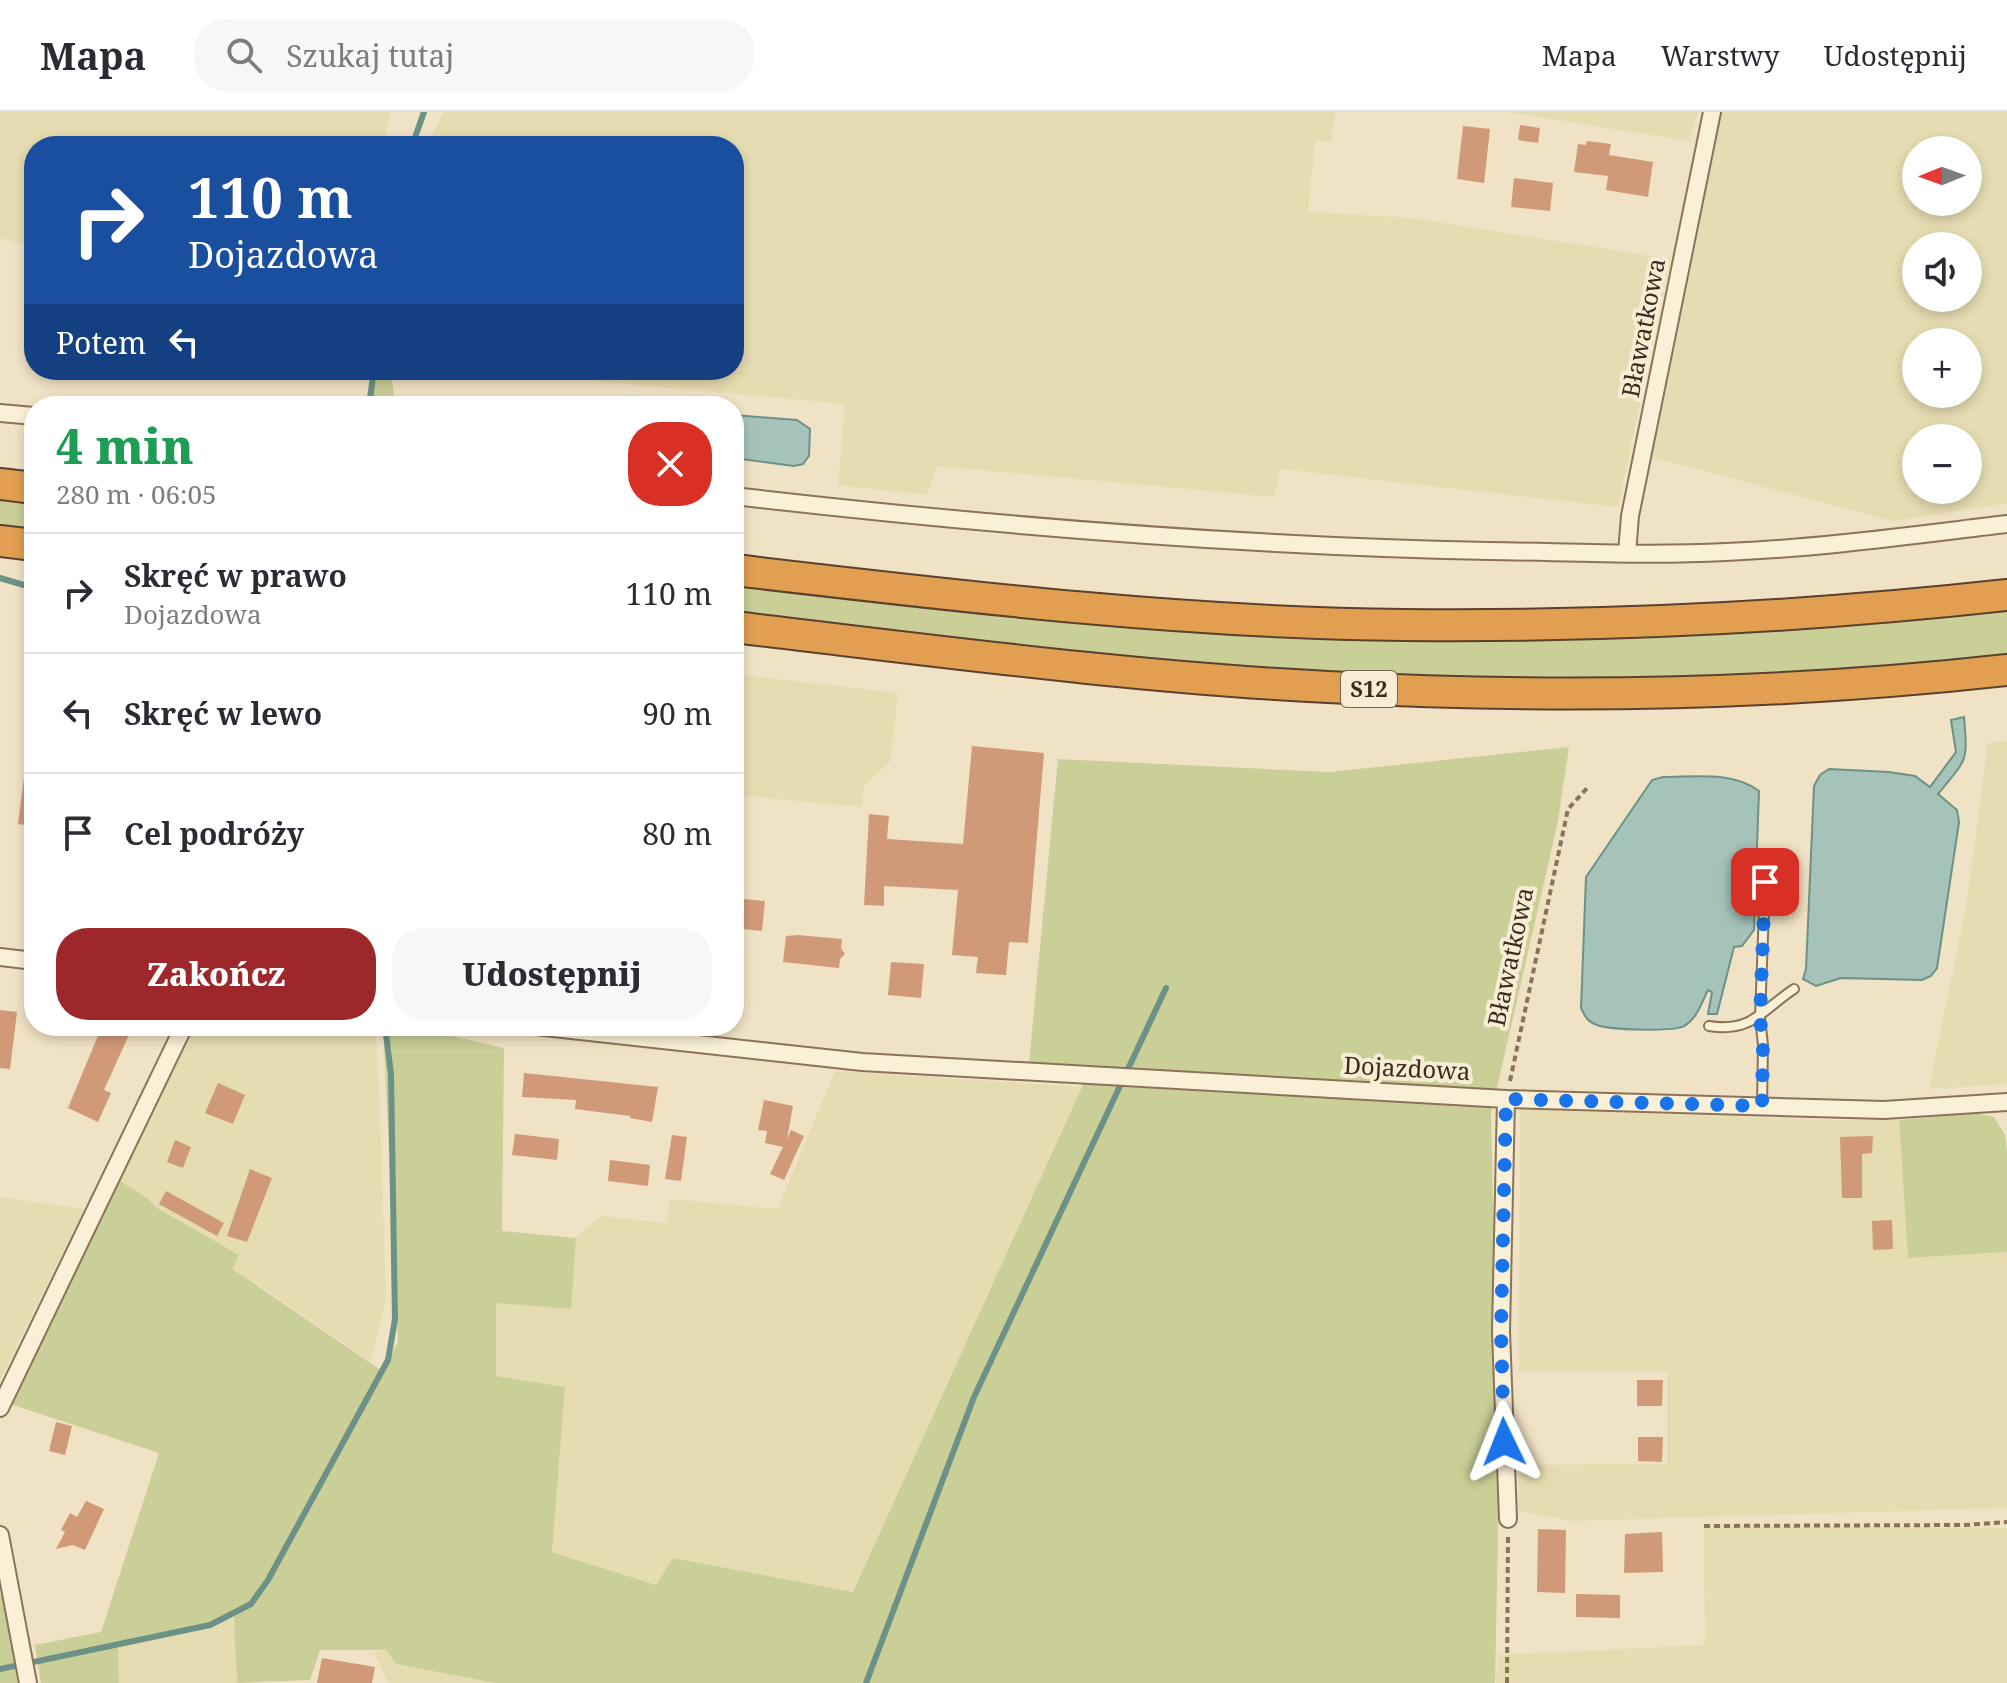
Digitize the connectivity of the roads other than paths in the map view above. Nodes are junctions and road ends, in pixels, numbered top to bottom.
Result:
1 (1712, 112) edge
2 (0, 413) edge
3 (24, 415) edge
4 (0, 484) edge
5 (24, 487) edge
6 (744, 497) edge
7 (2007, 524) edge
8 (0, 541) edge
9 (24, 544) edge
10 (1627, 553) junction
11 (744, 571) edge
12 (2007, 595) edge
13 (744, 628) edge
14 (2007, 670) edge
15 (1765, 882) dead end
16 (0, 957) edge
17 (24, 960) edge
18 (1794, 989) dead end
19 (1760, 1018) junction
20 (1709, 1026) dead end
21 (179, 1036) edge
22 (624, 1036) edge
23 (1506, 1099) junction
24 (2007, 1102) edge
25 (1762, 1106) junction
26 (0, 1408) edge
27 (1508, 1519) road end
28 (0, 1535) edge
29 (28, 1680) edge

1 - 10 street, Bławatkowa
2 - 3 street
4 - 5 highway
6 - 10 street
7 - 10 street
8 - 9 highway
11 - 12 highway
13 - 14 highway, S12
15 - 19 lane
16 - 17 street
18 - 19 lane
19 - 20 lane
19 - 25 lane
21 - 26 street
22 - 23 street, Dojazdowa
23 - 25 street, Dojazdowa
23 - 27 street
24 - 25 street, Dojazdowa
28 - 29 street

